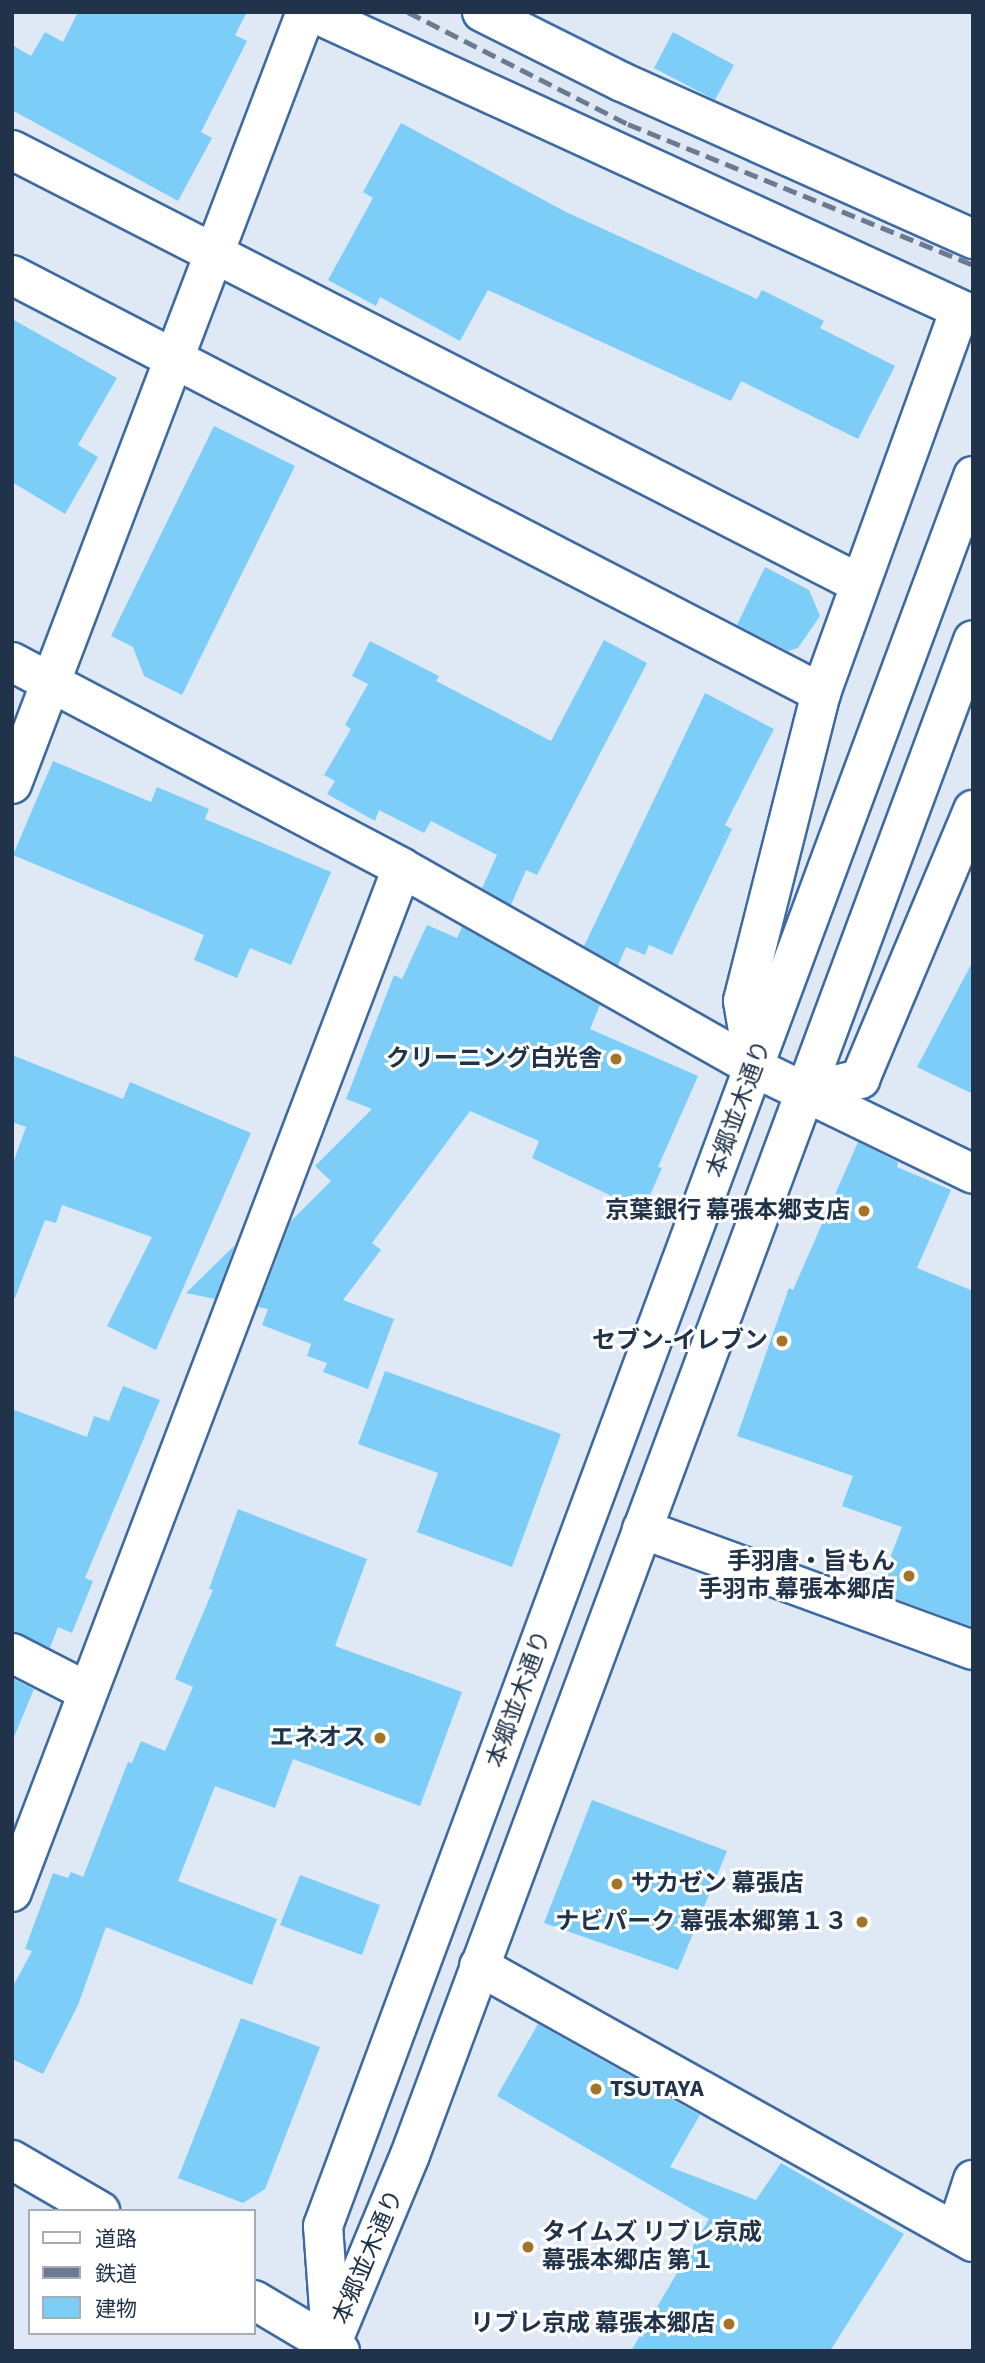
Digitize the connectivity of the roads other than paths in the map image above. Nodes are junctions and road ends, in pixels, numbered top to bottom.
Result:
1 (306, 12) edge
2 (312, 12) edge
3 (482, 12) edge
4 (12, 150) edge
5 (973, 239) edge
6 (214, 254) junction
7 (12, 275) edge
8 (967, 312) edge
9 (174, 358) junction
10 (973, 476) edge
11 (859, 583) junction
12 (973, 640) edge
13 (12, 662) edge
14 (51, 682) junction
15 (821, 693) junction
16 (12, 783) edge
17 (973, 810) edge
18 (402, 868) junction
19 (755, 1069) junction
20 (805, 1092) junction
21 (973, 1174) edge
22 (642, 1529) junction
23 (973, 1650) edge
24 (12, 1653) edge
25 (86, 1691) junction
26 (12, 1892) edge
27 (479, 1966) junction
28 (12, 2160) edge
29 (973, 2180) edge
30 (97, 2209) edge
31 (965, 2237) edge
32 (256, 2301) edge
33 (334, 2349) edge

1 - 6 street
2 - 8 street
3 - 5 street
4 - 6 street
6 - 9 street
6 - 11 street
7 - 9 street
8 - 11 street
9 - 14 street
9 - 15 street
10 - 19 street, 本郷並木通り
11 - 15 street
12 - 20 street, 本郷並木通り
13 - 14 street
14 - 16 street
14 - 18 street
15 - 19 street
17 - 20 street
18 - 19 street
18 - 25 street
19 - 20 street
19 - 33 street, 本郷並木通り
20 - 21 street
20 - 22 street, 本郷並木通り
22 - 23 street
22 - 27 street, 本郷並木通り
24 - 25 street
25 - 26 street
27 - 31 street
27 - 33 street, 本郷並木通り
28 - 30 street
29 - 31 street
32 - 33 street

